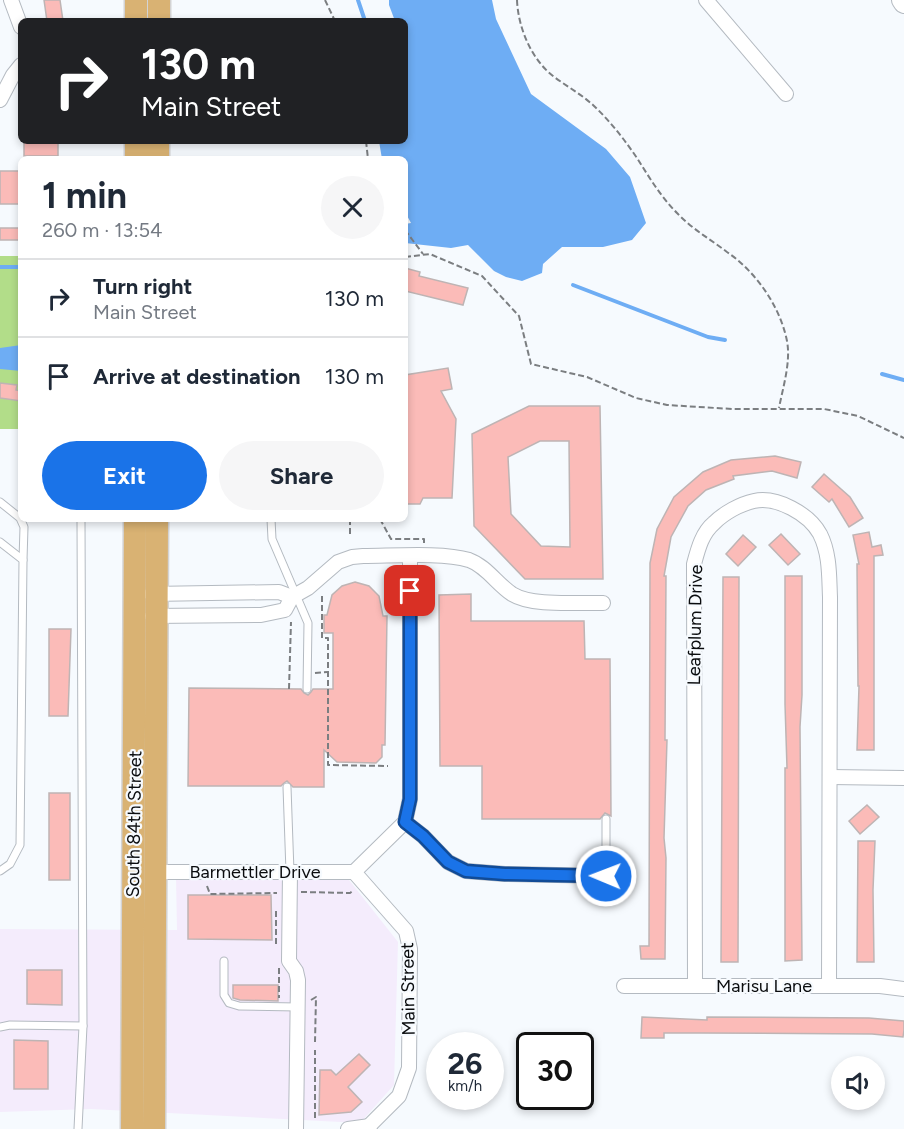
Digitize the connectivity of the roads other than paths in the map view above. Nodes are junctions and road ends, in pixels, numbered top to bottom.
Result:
1 (11, 0) edge
2 (136, 0) edge
3 (159, 0) edge
4 (706, 0) edge
5 (136, 18) edge
6 (159, 18) edge
7 (18, 19) edge
8 (18, 69) edge
9 (786, 94) dead end
10 (0, 100) edge
11 (0, 502) edge
12 (18, 516) edge
13 (22, 522) edge
14 (81, 522) edge
15 (135, 522) edge
16 (157, 522) edge
17 (271, 522) edge
18 (0, 542) edge
19 (410, 556) junction
20 (23, 560) junction
21 (294, 596) junction
22 (603, 603) dead end
23 (146, 605) junction
24 (307, 689) dead end
25 (830, 777) junction
26 (904, 778) edge
27 (287, 786) dead end
28 (606, 819) dead end
29 (405, 822) junction
30 (0, 871) edge
31 (156, 872) junction
32 (290, 872) junction
33 (354, 872) junction
34 (606, 876) joint
35 (224, 961) dead end
36 (624, 986) dead end
37 (695, 986) junction
38 (829, 986) junction
39 (904, 989) edge
40 (301, 1005) junction
41 (83, 1026) junction
42 (0, 1027) edge
43 (368, 1127) edge
44 (78, 1129) edge
45 (132, 1129) edge
46 (154, 1129) edge
47 (296, 1129) edge
48 (348, 1129) edge

1 - 7 street
2 - 5 main road
3 - 6 main road
4 - 9 street
8 - 10 street
11 - 12 lane
13 - 20 lane
14 - 41 lane
15 - 23 main road, South 84th Street
16 - 23 main road, South 84th Street
17 - 21 lane
18 - 20 lane
19 - 21 street
19 - 22 street
19 - 29 street
20 - 30 lane
21 - 23 street
21 - 23 street
21 - 24 lane
23 - 31 main road, South 84th Street
23 - 45 main road, South 84th Street
25 - 26 street
25 - 37 street, Leafplum Drive
25 - 38 street, Leafplum Drive
27 - 32 lane
28 - 34 lane
29 - 33 street
29 - 34 street
31 - 32 street, Barmettler Drive
31 - 46 main road, South 84th Street
32 - 33 street, Barmettler Drive
32 - 40 street
33 - 43 street, Main Street
35 - 40 lane
36 - 37 street, Marisu Lane
37 - 38 street, Marisu Lane
38 - 39 street, Marisu Lane
40 - 47 street
41 - 42 lane
41 - 44 lane
43 - 48 street, Main Street

